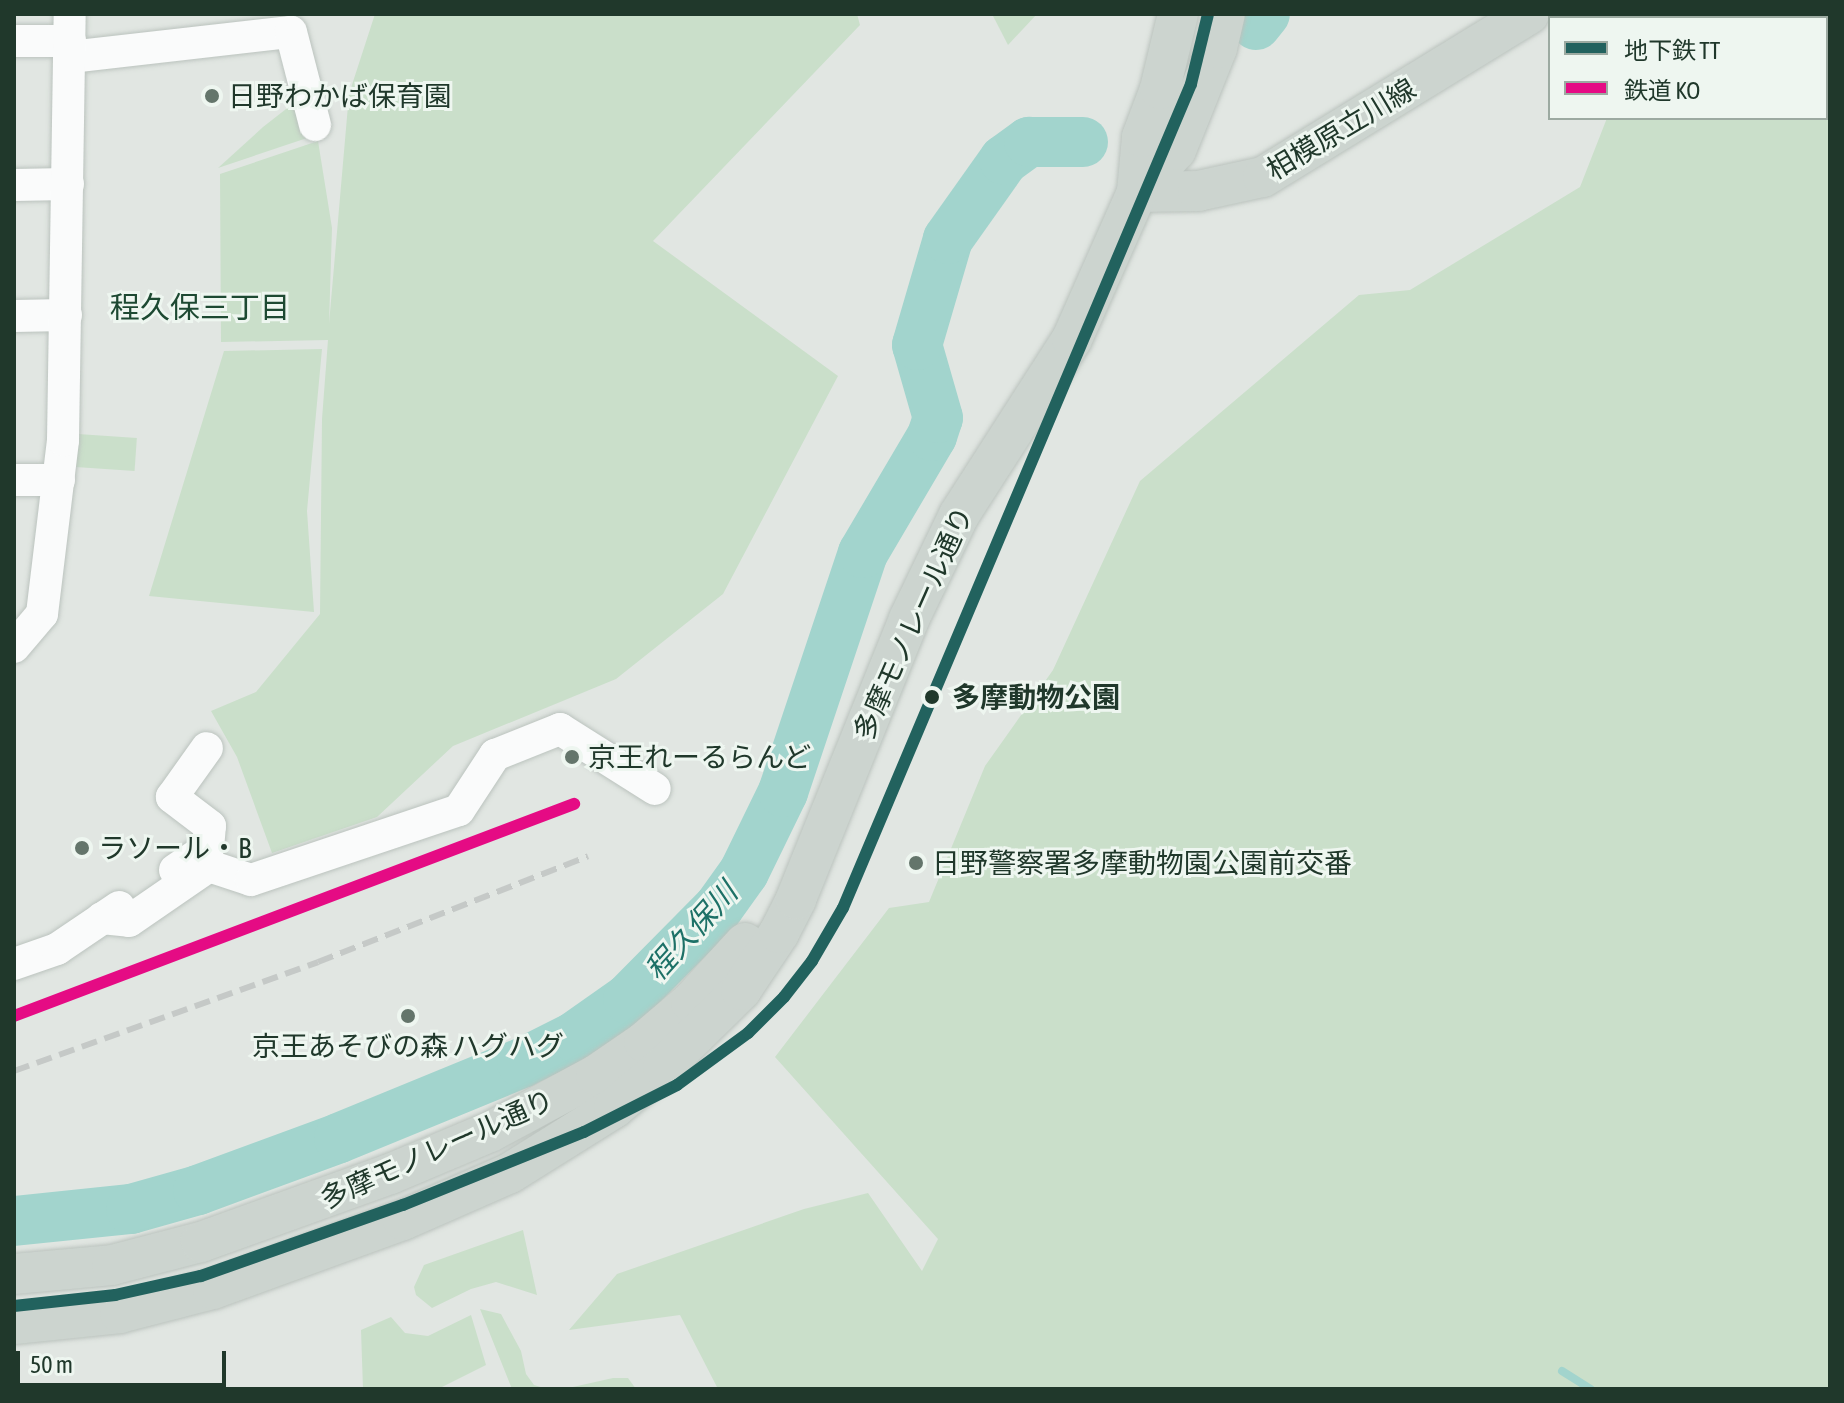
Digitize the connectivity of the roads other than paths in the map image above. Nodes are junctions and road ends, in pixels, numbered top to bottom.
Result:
1 (1178, 14) edge
2 (1225, 14) edge
3 (1518, 17) edge
4 (70, 37) edge
5 (14, 41) edge
6 (315, 125) dead end
7 (68, 184) junction
8 (14, 185) edge
9 (1137, 192) junction
10 (66, 315) junction
11 (14, 316) edge
12 (14, 480) edge
13 (59, 480) junction
14 (28, 615) edge
15 (14, 647) edge
16 (207, 748) dead end
17 (655, 789) dead end
18 (815, 851) junction
19 (102, 918) junction
20 (14, 964) edge
21 (14, 1274) edge
22 (14, 1324) edge

1 - 9 main road, 多摩モノレール通り
2 - 9 main road, 多摩モノレール通り
3 - 9 main road, 相模原立川線
4 - 5 street
4 - 6 street
4 - 7 street
7 - 8 street
7 - 10 street
9 - 18 main road, 多摩モノレール通り
10 - 11 street
10 - 13 street
12 - 13 street
13 - 14 street
14 - 15 street
16 - 19 street
17 - 19 street
18 - 21 main road, 多摩モノレール通り
18 - 22 main road, 多摩モノレール通り
19 - 20 street

